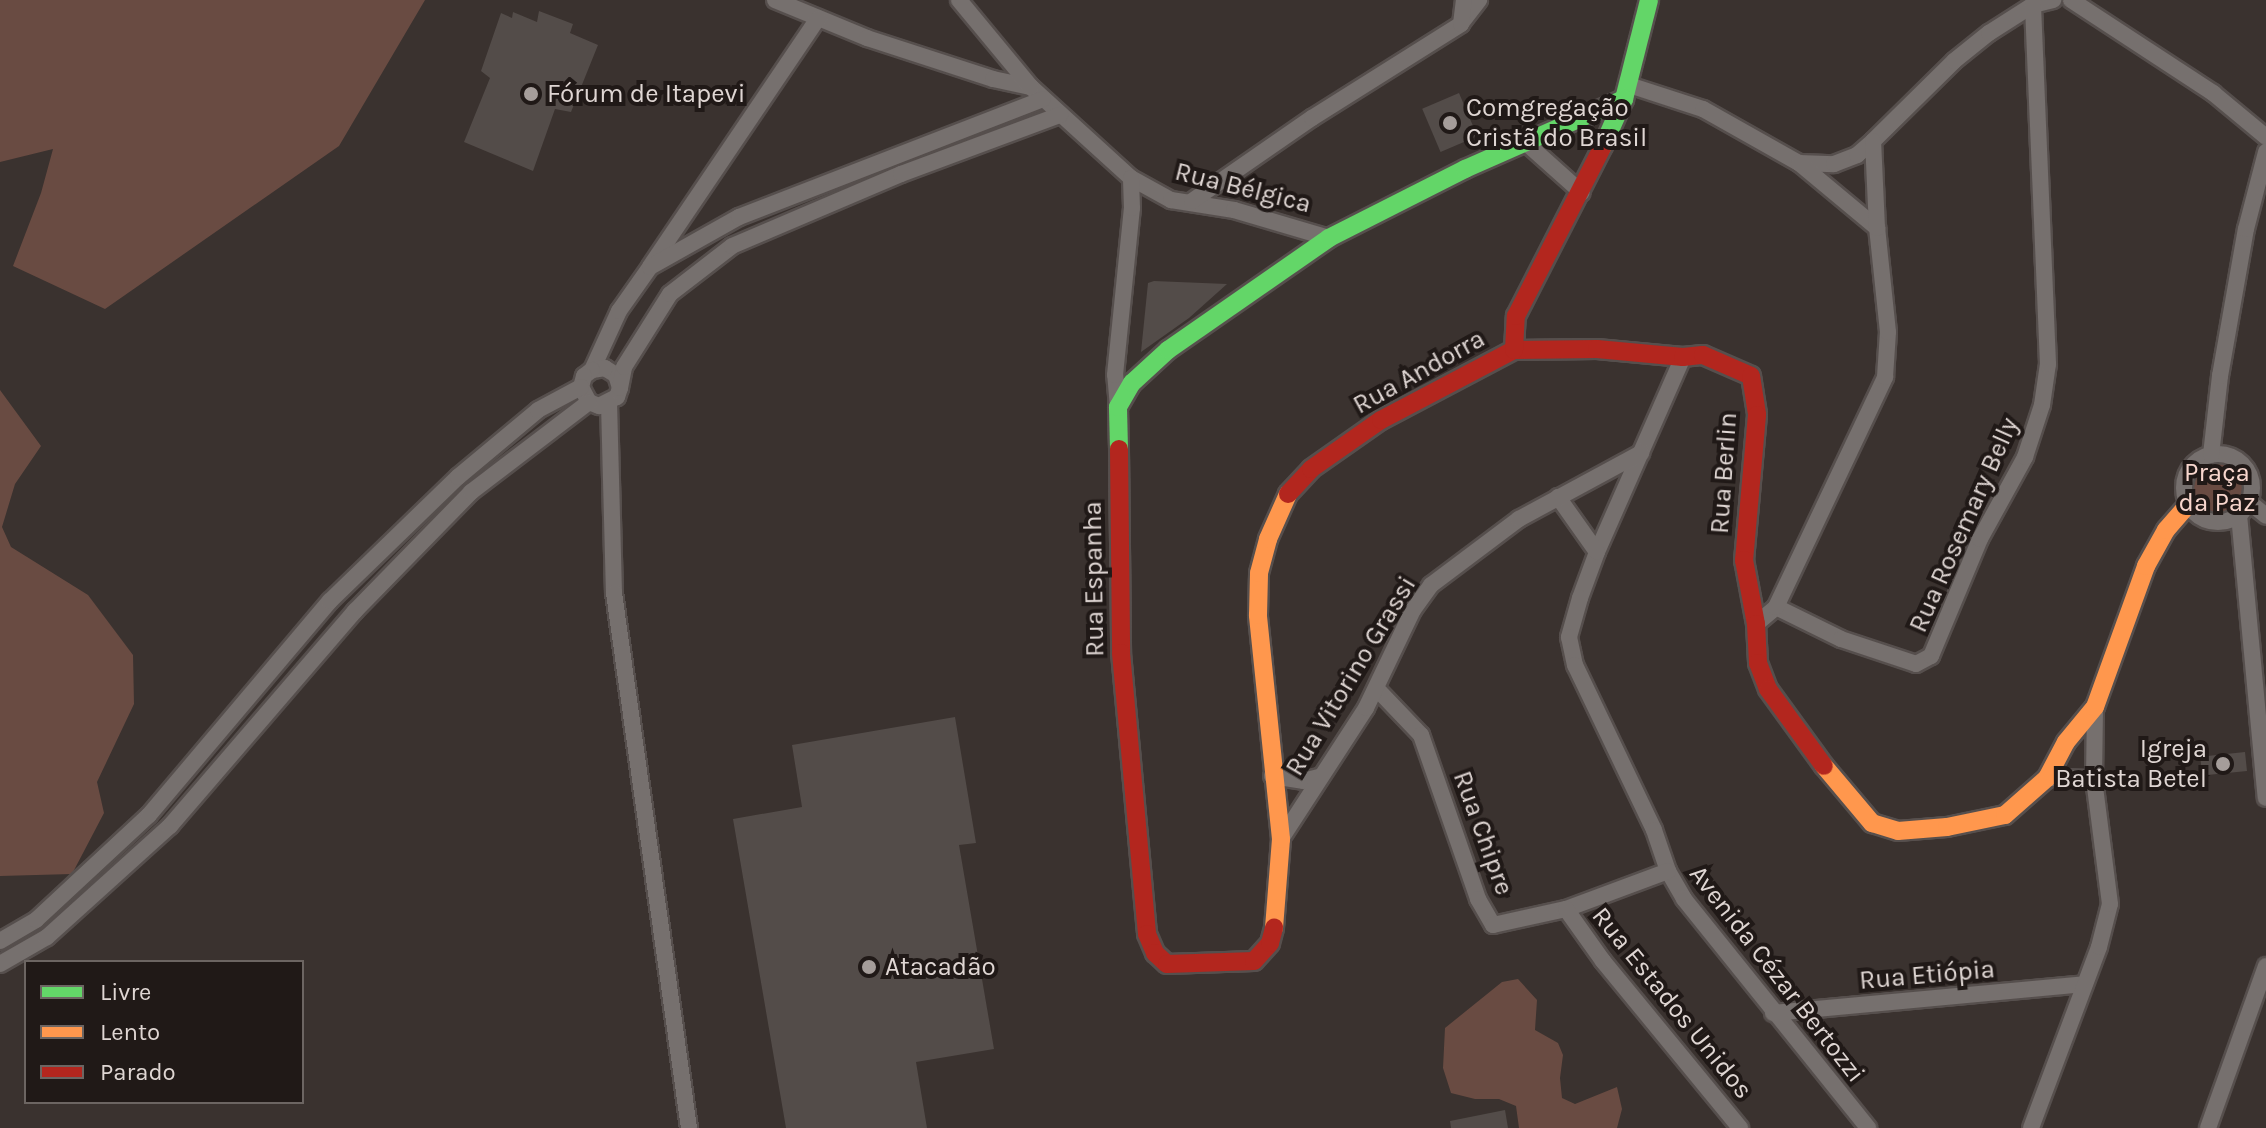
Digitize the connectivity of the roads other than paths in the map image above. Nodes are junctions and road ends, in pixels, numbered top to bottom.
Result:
1 (775, 0) edge
2 (959, 0) edge
3 (1464, 0) edge
4 (1479, 0) edge
5 (1649, 0) edge
6 (2053, 0) edge
7 (2071, 0) edge
8 (2033, 5) junction
9 (818, 18) junction
10 (1461, 24) junction
11 (1627, 92) junction
12 (1037, 93) junction
13 (1060, 115) junction
14 (2266, 137) edge
15 (1873, 141) junction
16 (1525, 142) junction
17 (2266, 152) edge
18 (1799, 163) junction
19 (1131, 178) junction
20 (1582, 193) junction
21 (1192, 201) junction
22 (1877, 228) junction
23 (1329, 238) junction
24 (650, 267) junction
25 (1514, 350) junction
26 (1683, 357) junction
27 (592, 370) junction
28 (581, 387) junction
29 (620, 388) junction
30 (589, 402) junction
31 (609, 403) junction
32 (1118, 407) junction
33 (1641, 453) junction
34 (2211, 455) junction
35 (1558, 497) junction
36 (2188, 505) junction
37 (2244, 508) junction
38 (2266, 516) edge
39 (1597, 552) junction
40 (1776, 607) junction
41 (1756, 624) junction
42 (1377, 689) junction
43 (2095, 707) junction
44 (1272, 776) junction
45 (1319, 777) junction
46 (2047, 778) junction
47 (2094, 779) junction
48 (2266, 798) edge
49 (1281, 839) junction
50 (1668, 871) junction
51 (1566, 909) junction
52 (0, 941) edge
53 (0, 964) edge
54 (1217, 964) joint
55 (2266, 966) edge
56 (2085, 984) junction
57 (1773, 1013) junction
58 (689, 1128) edge
59 (1740, 1128) edge
60 (1868, 1128) edge
61 (2031, 1128) edge
62 (2208, 1128) edge

1 - 9 street
2 - 12 street, Rua Bélgica
3 - 10 street
4 - 10 street
5 - 11 street, Rua Andorra
6 - 8 street
7 - 14 street
8 - 15 street
8 - 40 street, Rua Rosemary Belly
9 - 12 street
9 - 24 street
10 - 21 street
11 - 16 street, Rua Bélgica
11 - 18 street
11 - 20 street, Rua Andorra
12 - 13 street, Rua Bélgica
12 - 24 street
13 - 19 street, Rua Bélgica
13 - 29 street
15 - 18 street
15 - 22 street
16 - 20 street
16 - 23 street, Rua Bélgica
17 - 34 street
18 - 22 street
19 - 21 street, Rua Bélgica
19 - 32 street
20 - 25 street, Rua Andorra
21 - 23 street, Rua Bélgica
22 - 40 street
23 - 32 street
24 - 27 street
25 - 26 street, Rua Berlin
25 - 44 street, Rua Andorra
26 - 33 street, Avenida Cézar Bertozzi
26 - 41 street, Rua Berlin
27 - 28 street
27 - 29 street
28 - 30 street
28 - 52 street
29 - 31 street
30 - 31 street
30 - 53 street
31 - 58 street
32 - 54 street, Rua Espanha
33 - 35 street, Rua Vitorino Grassi
33 - 39 street, Avenida Cézar Bertozzi
34 - 36 street
34 - 37 street
35 - 39 street
35 - 42 street, Rua Vitorino Grassi
36 - 37 street
36 - 43 street
37 - 38 street
37 - 48 street
39 - 50 street, Avenida Cézar Bertozzi
40 - 41 street
41 - 46 street
42 - 45 street, Rua Vitorino Grassi
42 - 51 street, Rua Chipre
43 - 46 street
43 - 47 street
44 - 45 street
44 - 49 street, Rua Andorra
45 - 49 street, Rua Vitorino Grassi
46 - 47 street
47 - 56 street
49 - 54 street, Rua Andorra
50 - 51 street, Rua Chipre
50 - 57 street, Avenida Cézar Bertozzi
51 - 59 street, Rua Estados Unidos
55 - 62 street
56 - 57 street, Rua Etiópia
56 - 61 street
57 - 60 street, Avenida Cézar Bertozzi

